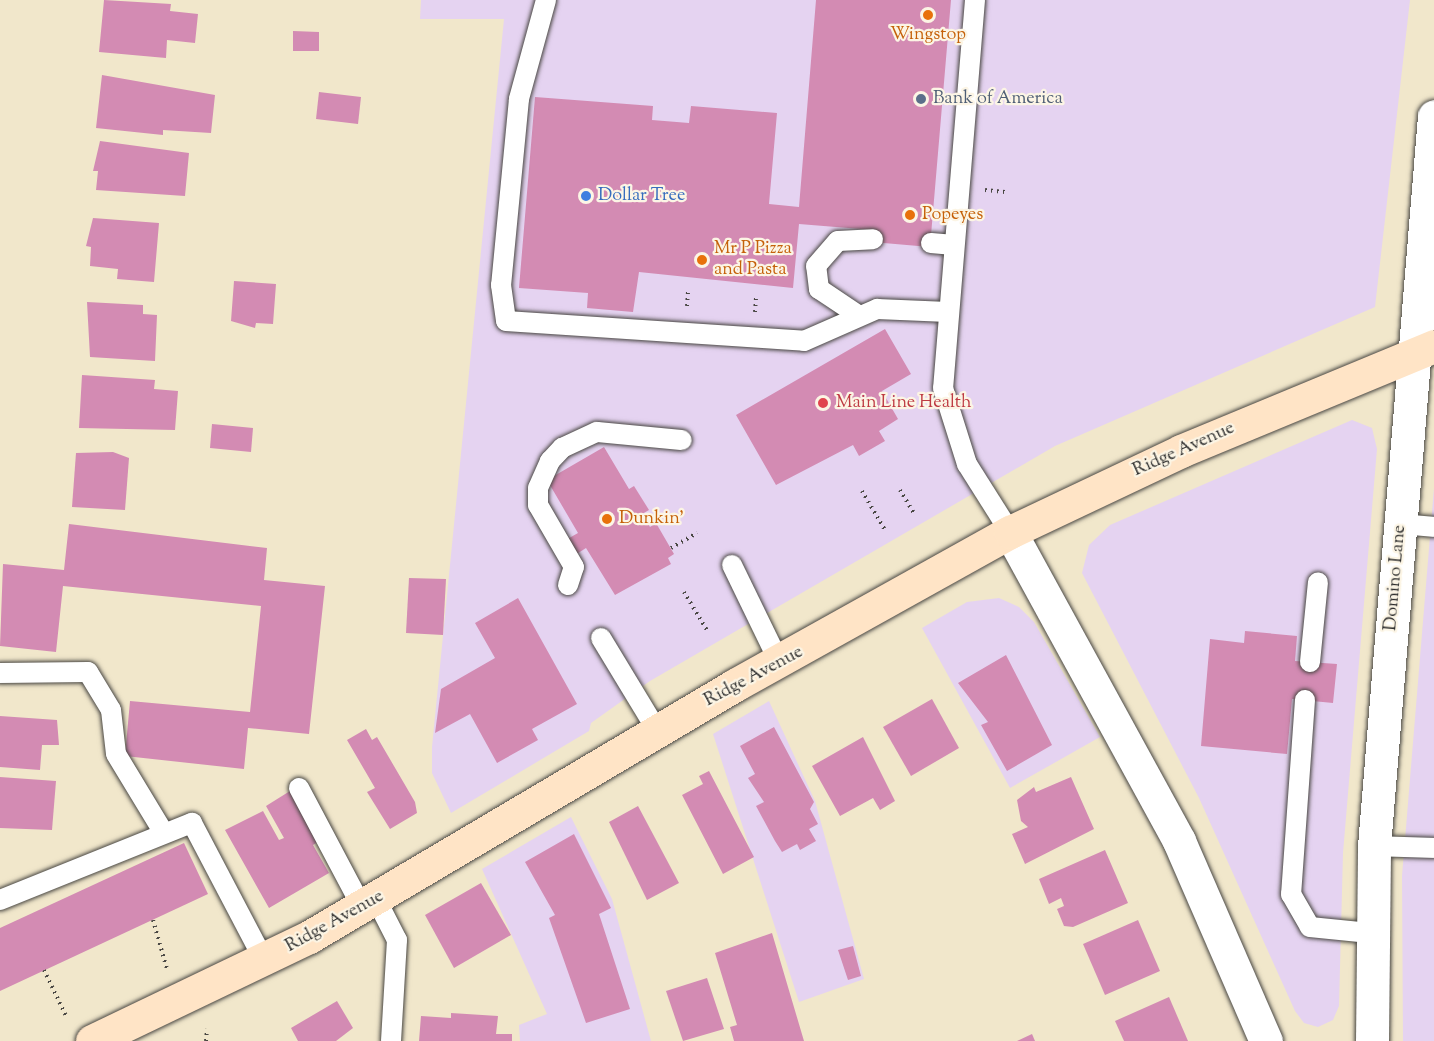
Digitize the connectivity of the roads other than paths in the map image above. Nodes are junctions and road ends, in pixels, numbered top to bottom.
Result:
1 (546, 0) edge
2 (975, 0) edge
3 (1434, 116) edge
4 (1431, 196) edge
5 (873, 239) dead end
6 (930, 243) dead end
7 (954, 245) junction
8 (948, 312) junction
9 (858, 315) junction
10 (1424, 349) edge
11 (682, 440) dead end
12 (1401, 524) junction
13 (1434, 527) edge
14 (1010, 532) junction
15 (732, 565) dead end
16 (1318, 582) dead end
17 (568, 585) dead end
18 (601, 638) dead end
19 (779, 662) junction
20 (1310, 662) dead end
21 (0, 673) edge
22 (1305, 700) dead end
23 (658, 732) junction
24 (299, 788) dead end
25 (162, 831) junction
26 (1374, 846) junction
27 (1434, 848) edge
28 (0, 900) edge
29 (369, 903) junction
30 (1371, 933) junction
31 (264, 960) junction
32 (92, 1041) edge
33 (391, 1041) edge
34 (1266, 1041) edge
35 (1372, 1041) edge

1 - 9 lane
2 - 7 lane
3 - 4 street, Domino Lane
4 - 10 street, Domino Lane
5 - 9 lane
6 - 7 lane
7 - 8 lane
8 - 9 lane
8 - 14 lane
10 - 12 street, Domino Lane
10 - 14 main road, Ridge Avenue
11 - 17 lane
12 - 13 lane
12 - 26 street, Domino Lane
14 - 19 main road, Ridge Avenue
14 - 34 street
15 - 19 lane
16 - 20 lane
18 - 23 lane
19 - 23 main road, Ridge Avenue
21 - 25 lane
22 - 30 lane
23 - 29 main road, Ridge Avenue
24 - 29 lane
25 - 28 lane
25 - 31 lane
26 - 27 lane
26 - 30 street, Domino Lane
29 - 31 main road, Ridge Avenue
29 - 33 lane
30 - 35 street, Domino Lane
31 - 32 main road, Ridge Avenue

